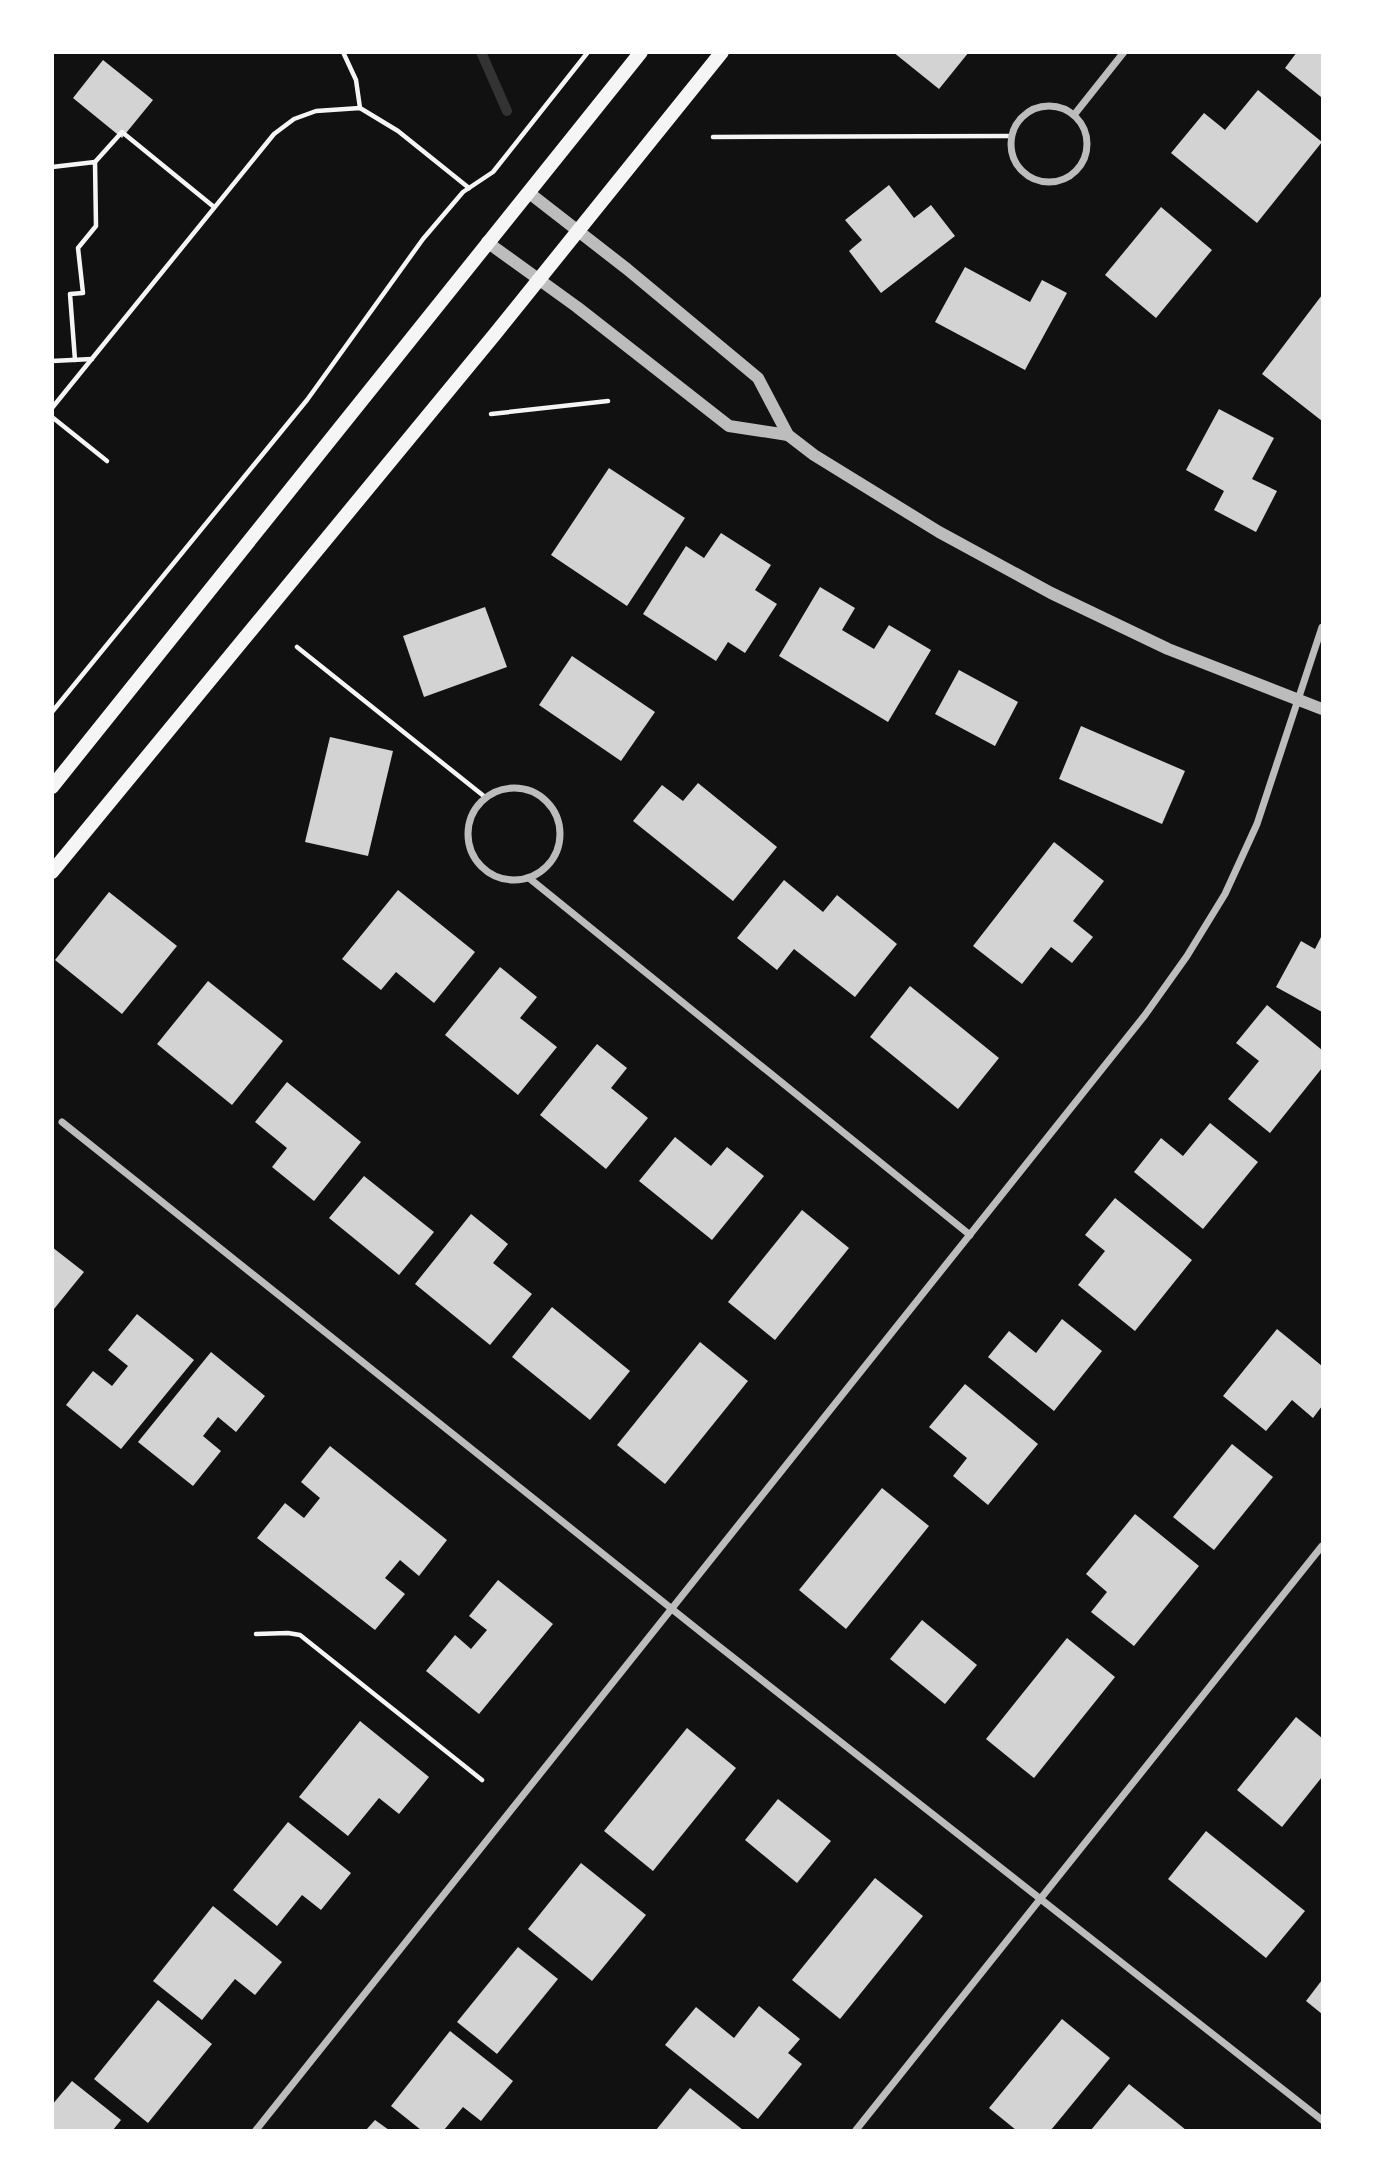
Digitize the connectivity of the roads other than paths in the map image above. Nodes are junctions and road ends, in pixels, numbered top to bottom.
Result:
1 (641, 52) edge
2 (722, 52) edge
3 (1124, 52) edge
4 (1074, 115) junction
5 (528, 192) junction
6 (577, 231) junction
7 (487, 242) junction
8 (537, 279) junction
9 (788, 435) junction
10 (1322, 627) edge
11 (1298, 701) junction
12 (1322, 709) edge
13 (52, 787) edge
14 (52, 872) edge
15 (529, 878) junction
16 (62, 1122) dead end
17 (970, 1235) junction
18 (1322, 1545) edge
19 (672, 1609) junction
20 (1040, 1899) junction
21 (1322, 2120) edge
22 (256, 2130) edge
23 (856, 2130) edge

1 - 5 main road
2 - 6 main road
3 - 4 street
4 - 4 street
5 - 6 street
5 - 7 main road
6 - 8 main road
6 - 9 street
7 - 8 street
7 - 13 main road
8 - 9 street
8 - 14 main road
9 - 11 street
10 - 11 street
11 - 12 street
11 - 17 street
15 - 15 street
15 - 17 street
16 - 19 street
17 - 19 street
18 - 20 street
19 - 20 street
19 - 22 street
20 - 21 street
20 - 23 street

